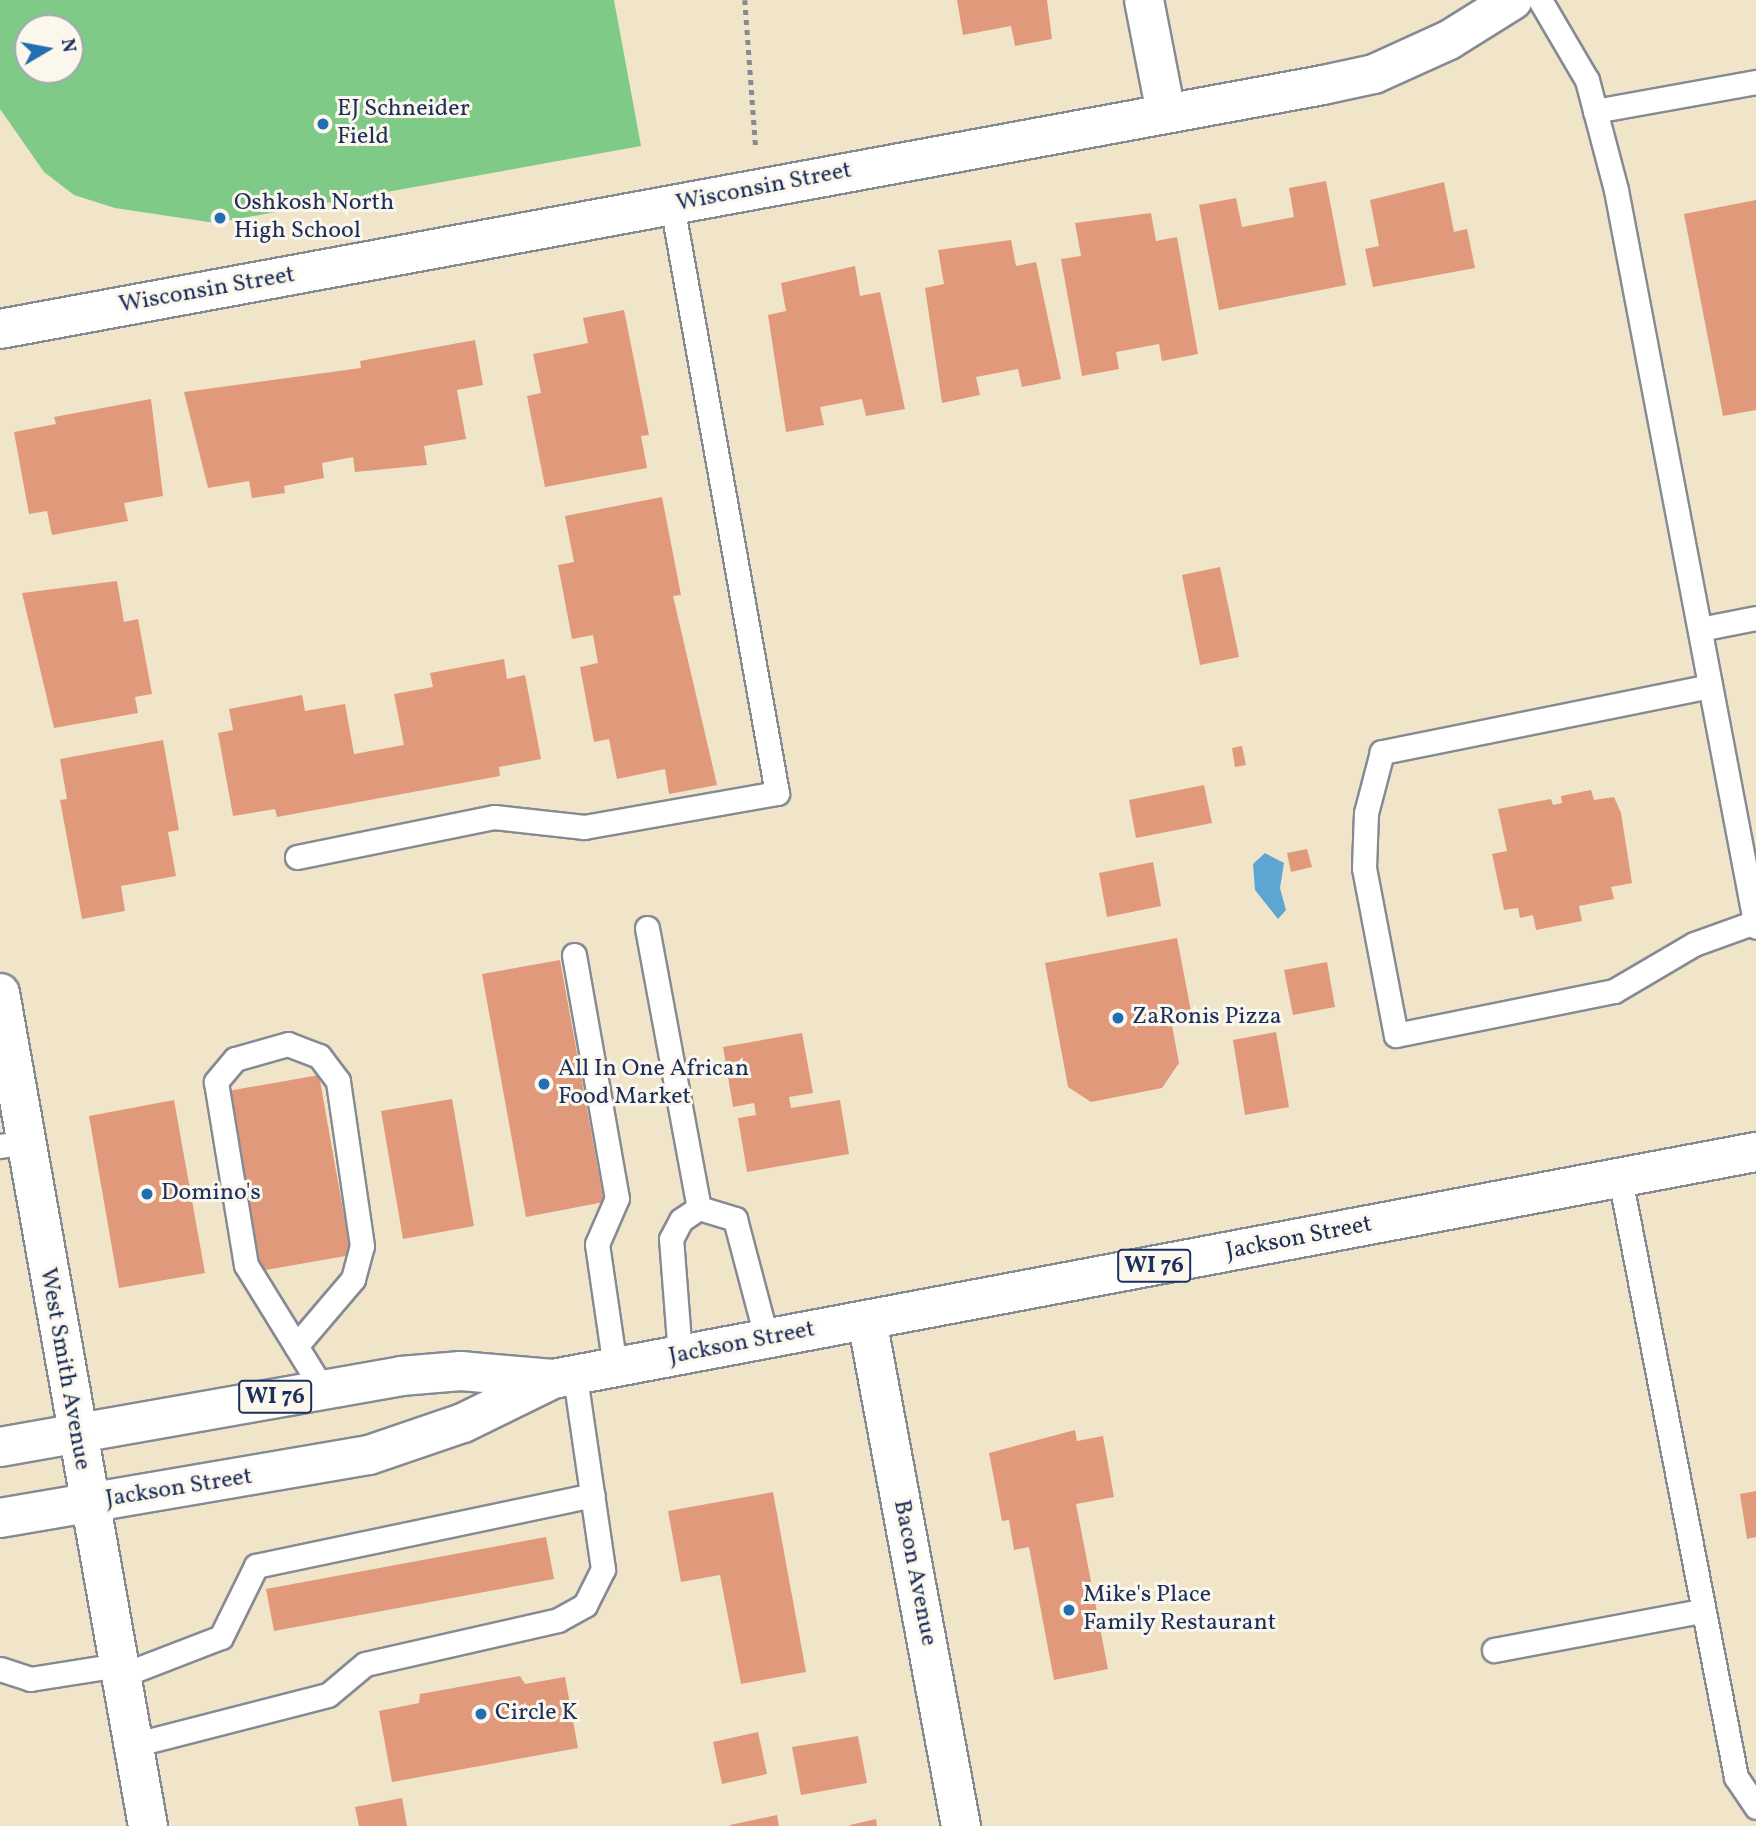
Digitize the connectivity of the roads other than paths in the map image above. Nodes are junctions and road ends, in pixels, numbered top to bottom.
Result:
1 (1144, 0) edge
2 (1513, 0) edge
3 (1540, 0) edge
4 (1756, 82) edge
5 (1595, 111) junction
6 (1166, 113) junction
7 (672, 205) junction
8 (0, 329) edge
9 (1756, 618) edge
10 (1700, 629) junction
11 (1710, 686) junction
12 (297, 857) dead end
13 (1756, 925) edge
14 (647, 928) dead end
15 (573, 955) dead end
16 (0, 993) edge
17 (13, 1144) edge
18 (1756, 1152) edge
19 (1620, 1178) junction
20 (699, 1208) junction
21 (867, 1320) junction
22 (767, 1340) junction
23 (296, 1346) junction
24 (680, 1355) junction
25 (615, 1368) junction
26 (564, 1377) junction
27 (322, 1388) junction
28 (76, 1433) junction
29 (0, 1447) edge
30 (593, 1495) junction
31 (87, 1504) junction
32 (0, 1518) edge
33 (1701, 1611) junction
34 (1494, 1650) dead end
35 (0, 1669) edge
36 (119, 1670) junction
37 (133, 1745) junction
38 (1754, 1814) edge
39 (148, 1826) edge
40 (961, 1826) edge

1 - 6 street
2 - 6 street, Wisconsin Street
3 - 5 lane
4 - 5 lane
5 - 10 lane
6 - 7 street, Wisconsin Street
7 - 8 street, Wisconsin Street
7 - 12 lane
9 - 10 lane
10 - 11 lane
11 - 13 lane
11 - 13 lane
14 - 20 lane
15 - 25 lane
16 - 17 street, West Smith Avenue
17 - 28 street, West Smith Avenue
18 - 19 street, Jackson Street / WI 76
19 - 21 street, Jackson Street / WI 76
19 - 33 lane
20 - 22 lane
20 - 24 lane
21 - 22 street, Jackson Street / WI 76
21 - 40 street, Bacon Avenue
22 - 24 street, Jackson Street / WI 76
23 - 23 lane
23 - 27 lane
24 - 25 street, Jackson Street / WI 76
25 - 26 street, Jackson Street / WI 76
26 - 27 street, Jackson Street / WI 76
26 - 30 lane
26 - 31 street, Jackson Street
27 - 28 street, Jackson Street / WI 76
28 - 29 street, Jackson Street / WI 76
28 - 31 street, West Smith Avenue
30 - 36 lane
30 - 37 lane
31 - 32 street, Jackson Street
31 - 36 street, West Smith Avenue
33 - 34 lane
33 - 38 lane
35 - 36 lane
36 - 37 street, West Smith Avenue
37 - 39 street, West Smith Avenue

